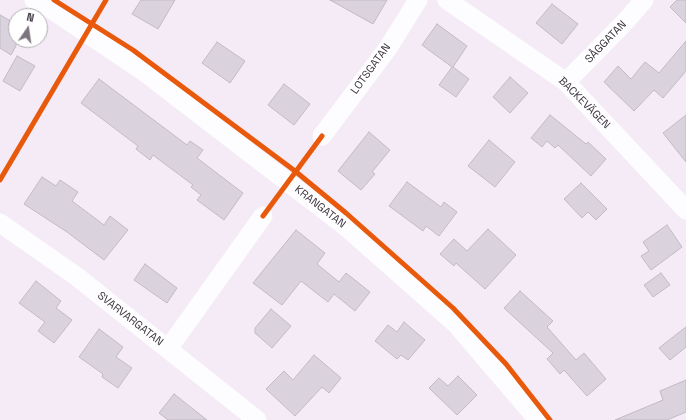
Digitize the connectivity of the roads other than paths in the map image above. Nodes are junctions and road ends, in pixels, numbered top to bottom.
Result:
1 (34, 0) edge
2 (418, 0) edge
3 (447, 0) edge
4 (644, 0) edge
5 (566, 82) junction
6 (322, 136) dead end
7 (686, 210) edge
8 (263, 216) dead end
9 (0, 223) edge
10 (168, 349) junction
11 (258, 420) edge
12 (538, 420) edge

1 - 12 street, KRANGATAN
2 - 6 street, LOTSGATAN
3 - 5 street, BACKEVÄGEN
4 - 5 street, SÅGGATAN
5 - 7 street, BACKEVÄGEN
8 - 10 street
9 - 10 street, SVARVARGATAN
10 - 11 street, SVARVARGATAN

